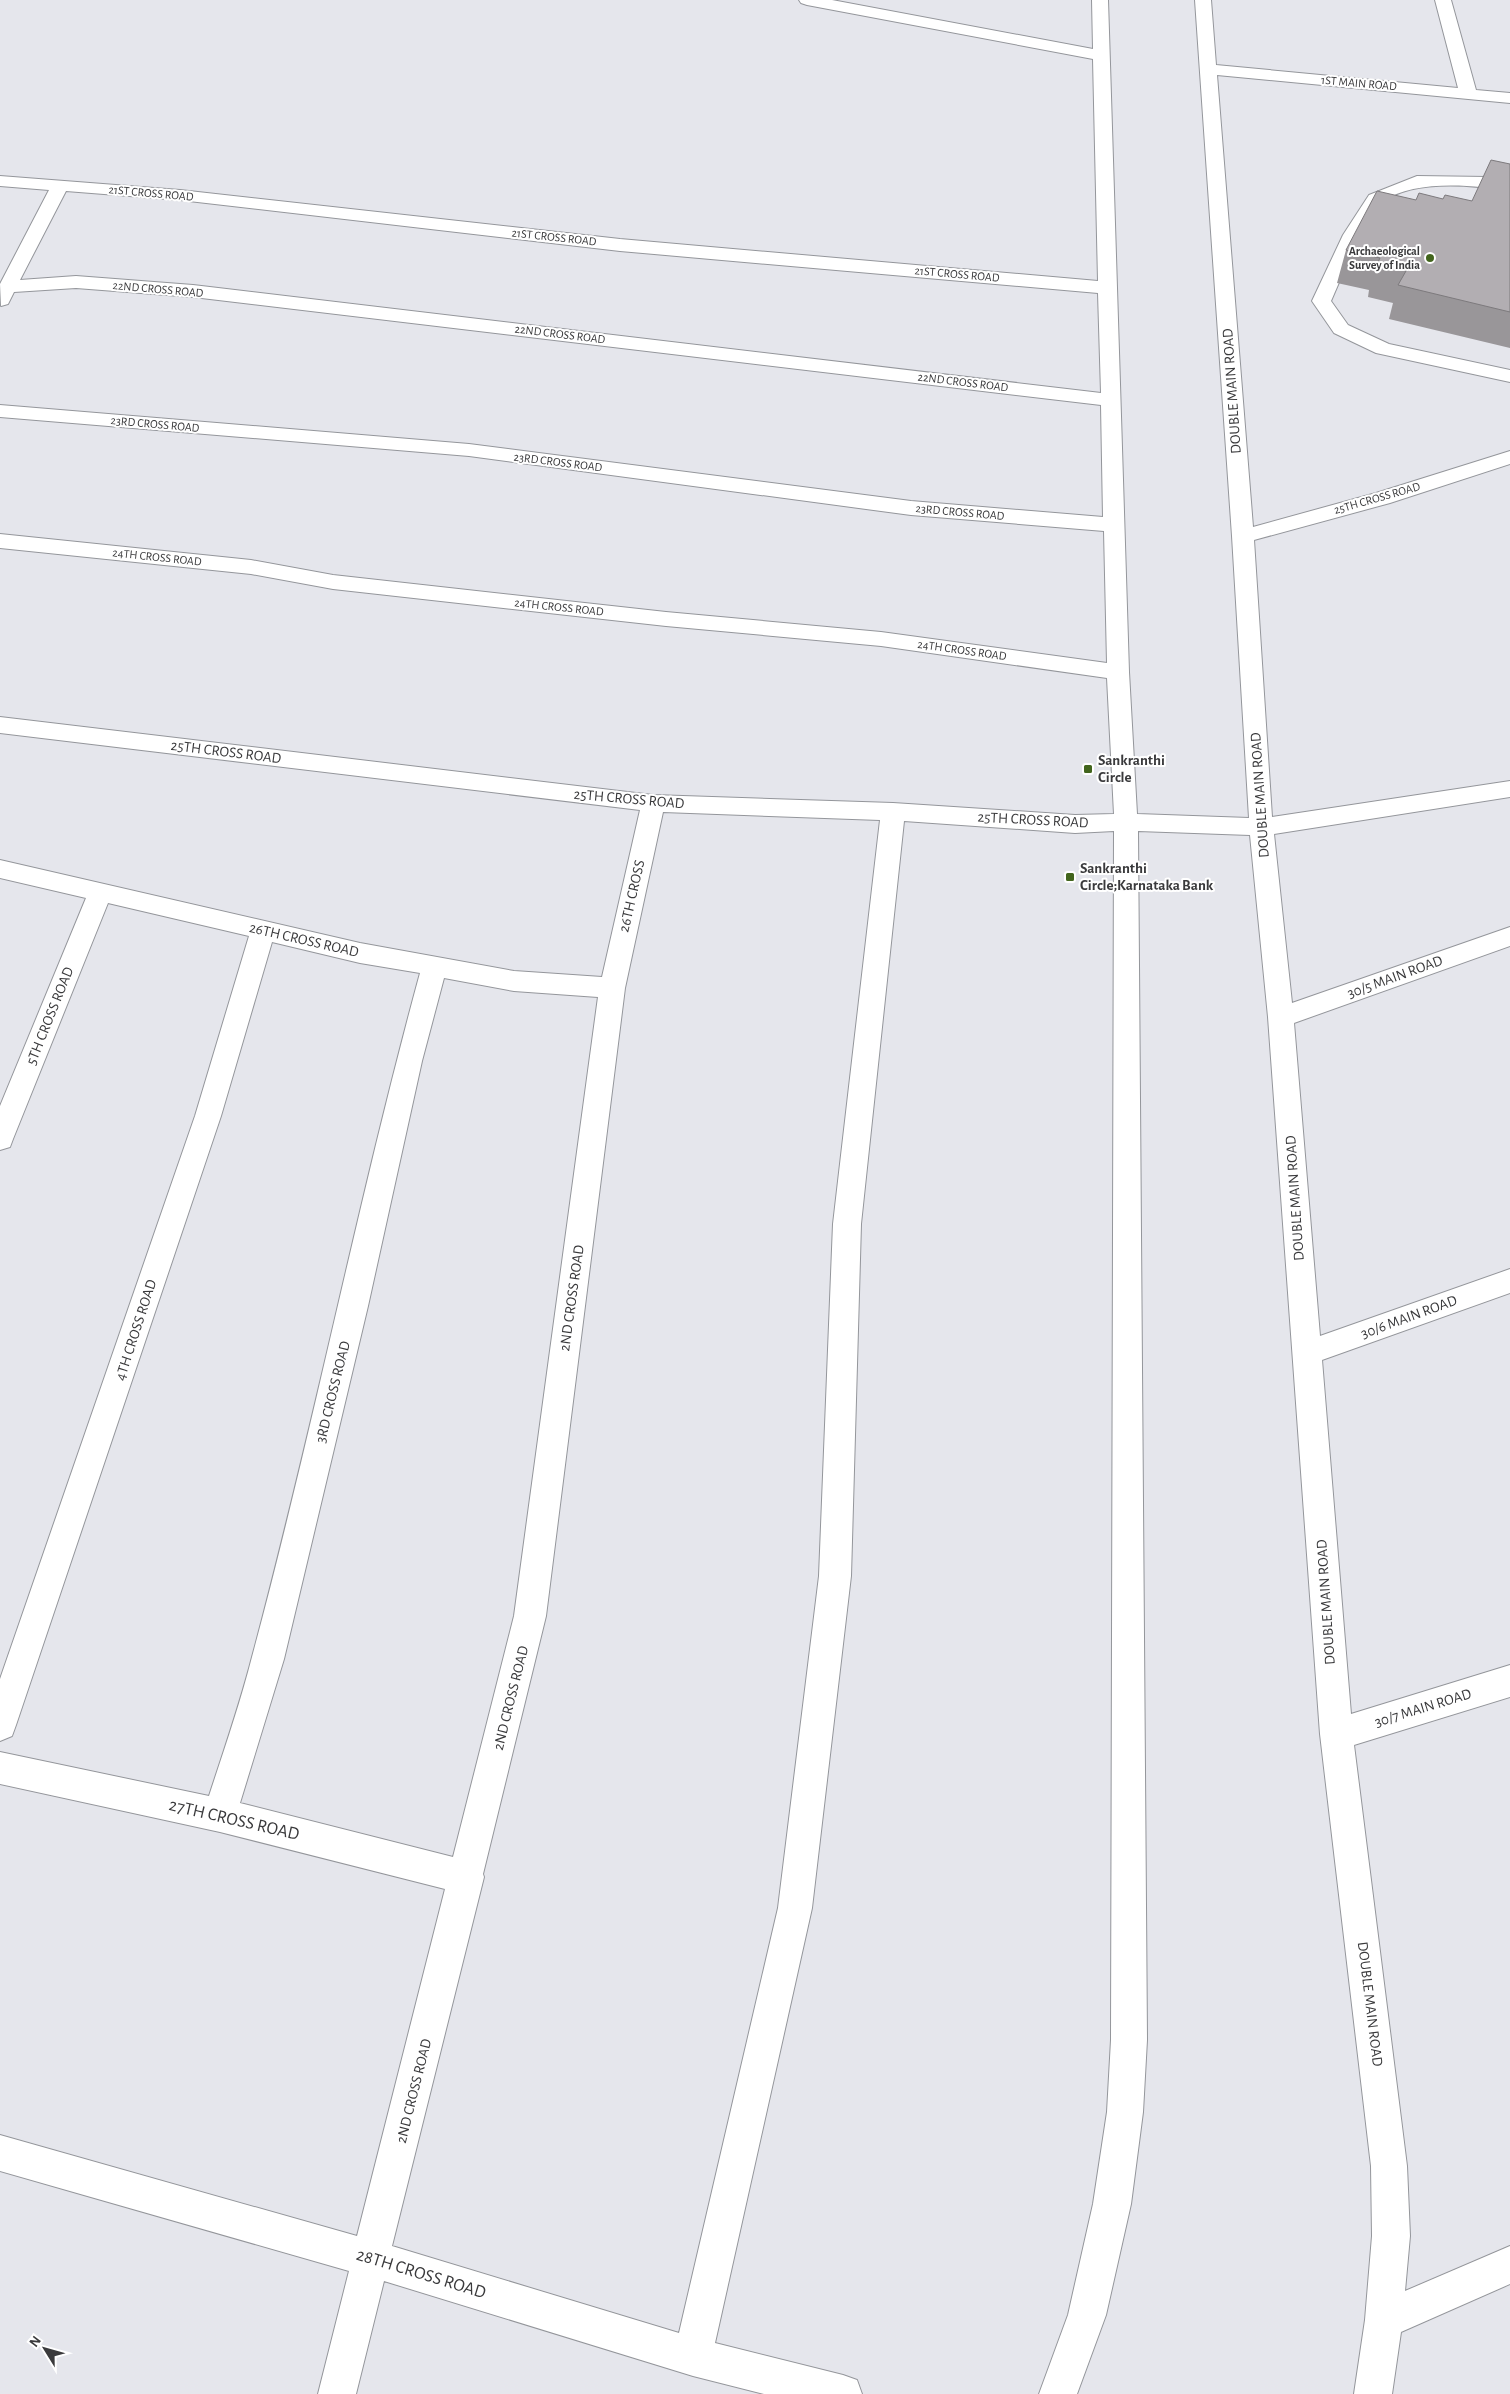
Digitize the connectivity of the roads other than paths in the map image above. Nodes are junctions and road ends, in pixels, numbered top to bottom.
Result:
1 (807, 0) edge
2 (1100, 0) edge
3 (1203, 0) edge
4 (1444, 0) edge
5 (1102, 56) junction
6 (1208, 69) junction
7 (1468, 93) junction
8 (1510, 98) edge
9 (0, 181) edge
10 (60, 186) junction
11 (1510, 186) edge
12 (1108, 288) junction
13 (4, 294) edge
14 (1510, 376) edge
15 (1112, 400) junction
16 (0, 411) edge
17 (1510, 456) edge
18 (1115, 525) junction
19 (1243, 536) junction
20 (0, 541) edge
21 (1118, 672) junction
22 (0, 724) edge
23 (1510, 789) edge
24 (653, 803) junction
25 (894, 812) junction
26 (1126, 822) junction
27 (1261, 827) junction
28 (0, 869) edge
29 (100, 893) junction
30 (263, 931) junction
31 (1510, 936) edge
32 (434, 967) junction
33 (612, 988) junction
34 (1281, 1018) junction
35 (0, 1140) edge
36 (1510, 1281) edge
37 (1307, 1353) junction
38 (1510, 1681) edge
39 (0, 1725) edge
40 (1336, 1734) junction
41 (0, 1768) edge
42 (220, 1815) junction
43 (467, 1877) junction
44 (0, 2153) edge
45 (372, 2259) junction
46 (1510, 2265) edge
47 (1384, 2320) junction
48 (694, 2357) junction
49 (337, 2394) edge
50 (843, 2394) edge
51 (1058, 2394) edge
52 (1373, 2394) edge

1 - 5 street
2 - 5 street
3 - 6 street, DOUBLE MAIN ROAD
4 - 7 street
5 - 12 street
6 - 7 street, 1ST MAIN ROAD
6 - 19 street, DOUBLE MAIN ROAD
7 - 8 street, 1ST MAIN ROAD
9 - 10 street, 21ST CROSS ROAD
10 - 12 street, 21ST CROSS ROAD
10 - 13 street
11 - 14 street
12 - 15 street
13 - 15 street, 22ND CROSS ROAD
15 - 18 street
16 - 18 street, 23RD CROSS ROAD
17 - 19 street, 25TH CROSS ROAD
18 - 21 street
19 - 27 street, DOUBLE MAIN ROAD
20 - 21 street, 24TH CROSS ROAD
21 - 26 street
22 - 24 street, 25TH CROSS ROAD
23 - 27 street, 25TH CROSS ROAD
24 - 25 street, 25TH CROSS ROAD
24 - 33 street, 26TH CROSS
25 - 26 street, 25TH CROSS ROAD
25 - 48 street
26 - 27 street, 25TH CROSS ROAD
26 - 51 street
27 - 34 street, DOUBLE MAIN ROAD
28 - 29 street, 26TH CROSS ROAD
29 - 30 street, 26TH CROSS ROAD
29 - 35 street, 5TH CROSS ROAD
30 - 32 street, 26TH CROSS ROAD
30 - 39 street, 4TH CROSS ROAD
31 - 34 street, 30/5 MAIN ROAD
32 - 33 street, 26TH CROSS ROAD
32 - 42 street, 3RD CROSS ROAD
33 - 43 street, 2ND CROSS ROAD
34 - 37 street, DOUBLE MAIN ROAD
36 - 37 street, 30/6 MAIN ROAD
37 - 40 street, DOUBLE MAIN ROAD
38 - 40 street, 30/7 MAIN ROAD
40 - 47 street, DOUBLE MAIN ROAD
41 - 42 street, 27TH CROSS ROAD
42 - 43 street, 27TH CROSS ROAD
43 - 45 street, 2ND CROSS ROAD
44 - 45 street, 28TH CROSS ROAD
45 - 48 street, 28TH CROSS ROAD
45 - 49 street, 2ND CROSS ROAD
46 - 47 street
47 - 52 street, DOUBLE MAIN ROAD
48 - 50 street, 28TH CROSS ROAD

